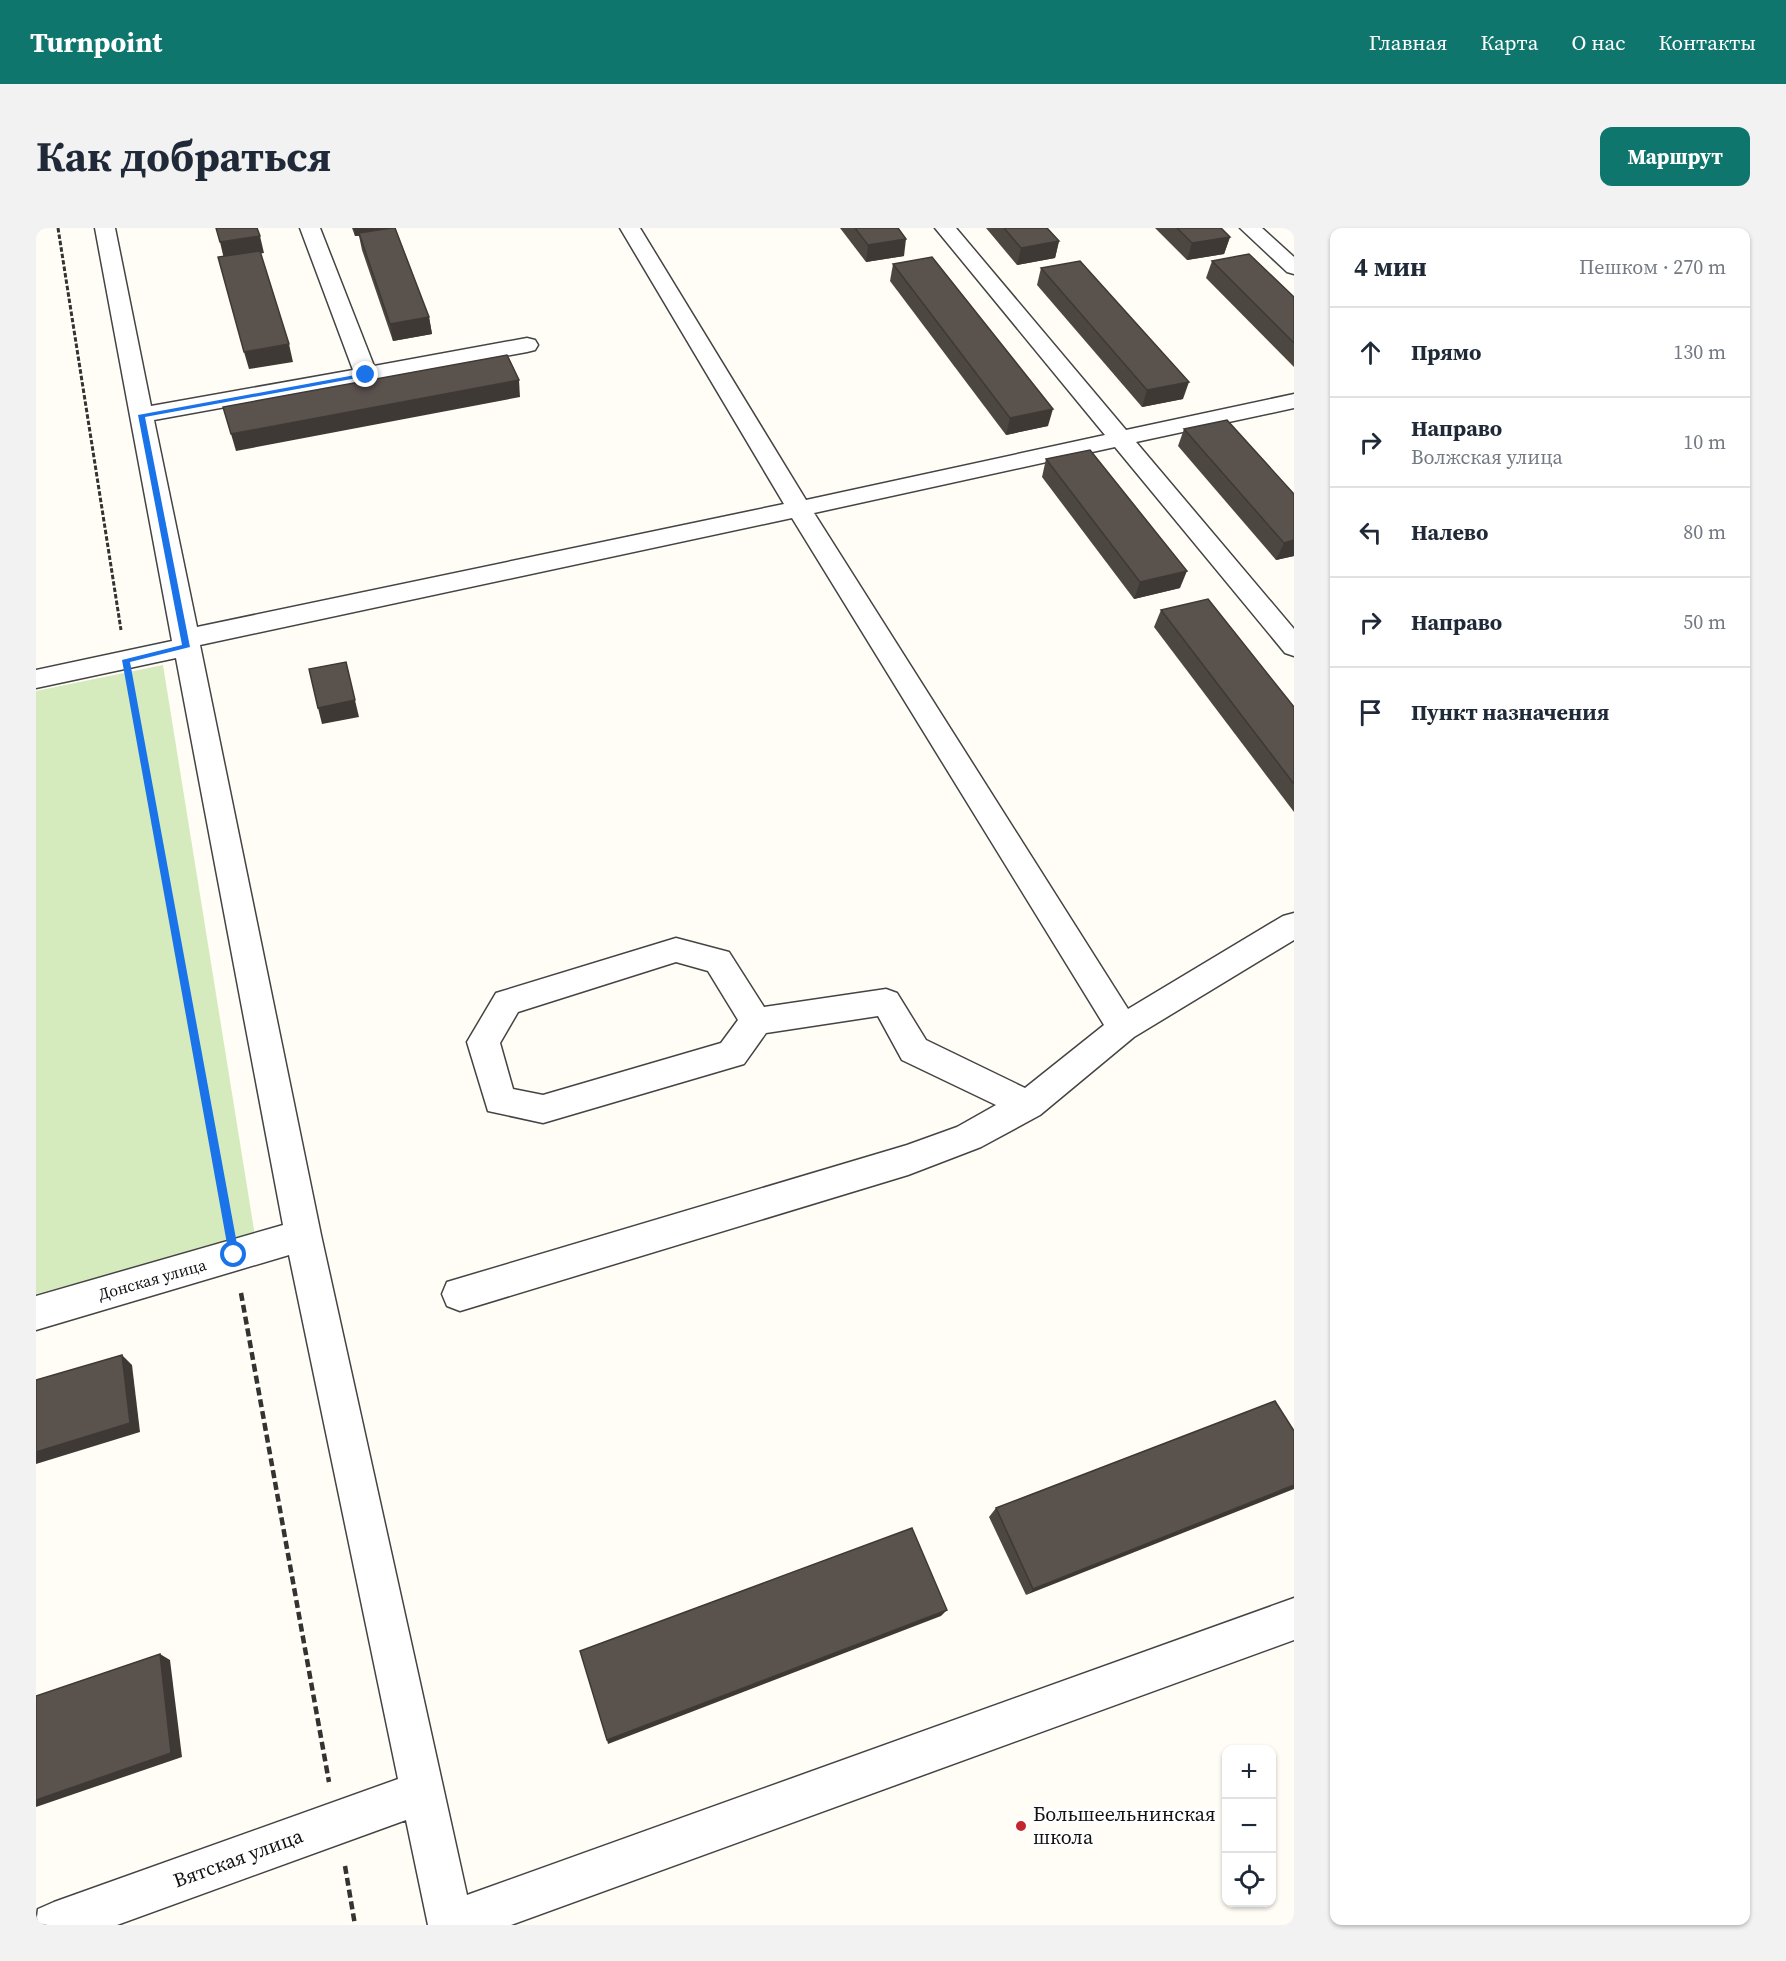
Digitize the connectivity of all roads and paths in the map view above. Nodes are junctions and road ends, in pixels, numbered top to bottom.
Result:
1 (58, 228) edge
2 (105, 228) edge
3 (310, 228) edge
4 (630, 228) edge
5 (945, 228) edge
6 (1250, 228) edge
7 (1294, 268) edge
8 (527, 345) dead end
9 (366, 375) junction
10 (1294, 401) edge
11 (141, 415) junction
12 (1120, 438) junction
13 (799, 509) junction
14 (185, 643) junction
15 (1294, 647) edge
16 (126, 660) junction
17 (36, 679) edge
18 (1294, 925) edge
19 (756, 1021) junction
20 (1123, 1028) junction
21 (1028, 1105) junction
22 (303, 1235) junction
23 (234, 1255) junction
24 (460, 1294) dead end
25 (36, 1313) edge
26 (1294, 1618) edge
27 (422, 1792) junction
28 (337, 1823) junction
29 (451, 1924) edge
30 (54, 1925) edge
31 (355, 1925) edge

1 - 16 path
2 - 11 street
3 - 9 street
4 - 13 street
5 - 12 street
6 - 7 street
8 - 9 street
9 - 11 street
10 - 12 street
11 - 14 street
12 - 13 street
12 - 15 street
13 - 14 street
13 - 20 street
14 - 16 street
14 - 22 street
16 - 17 street
16 - 23 path
18 - 20 street
19 - 19 street
19 - 21 street
20 - 21 street
21 - 24 street
22 - 23 street, Донская улица
22 - 27 street
23 - 25 street, Донская улица
23 - 28 path
26 - 29 street
27 - 28 street, Вятская улица
27 - 29 street
28 - 30 street, Вятская улица
28 - 31 path

